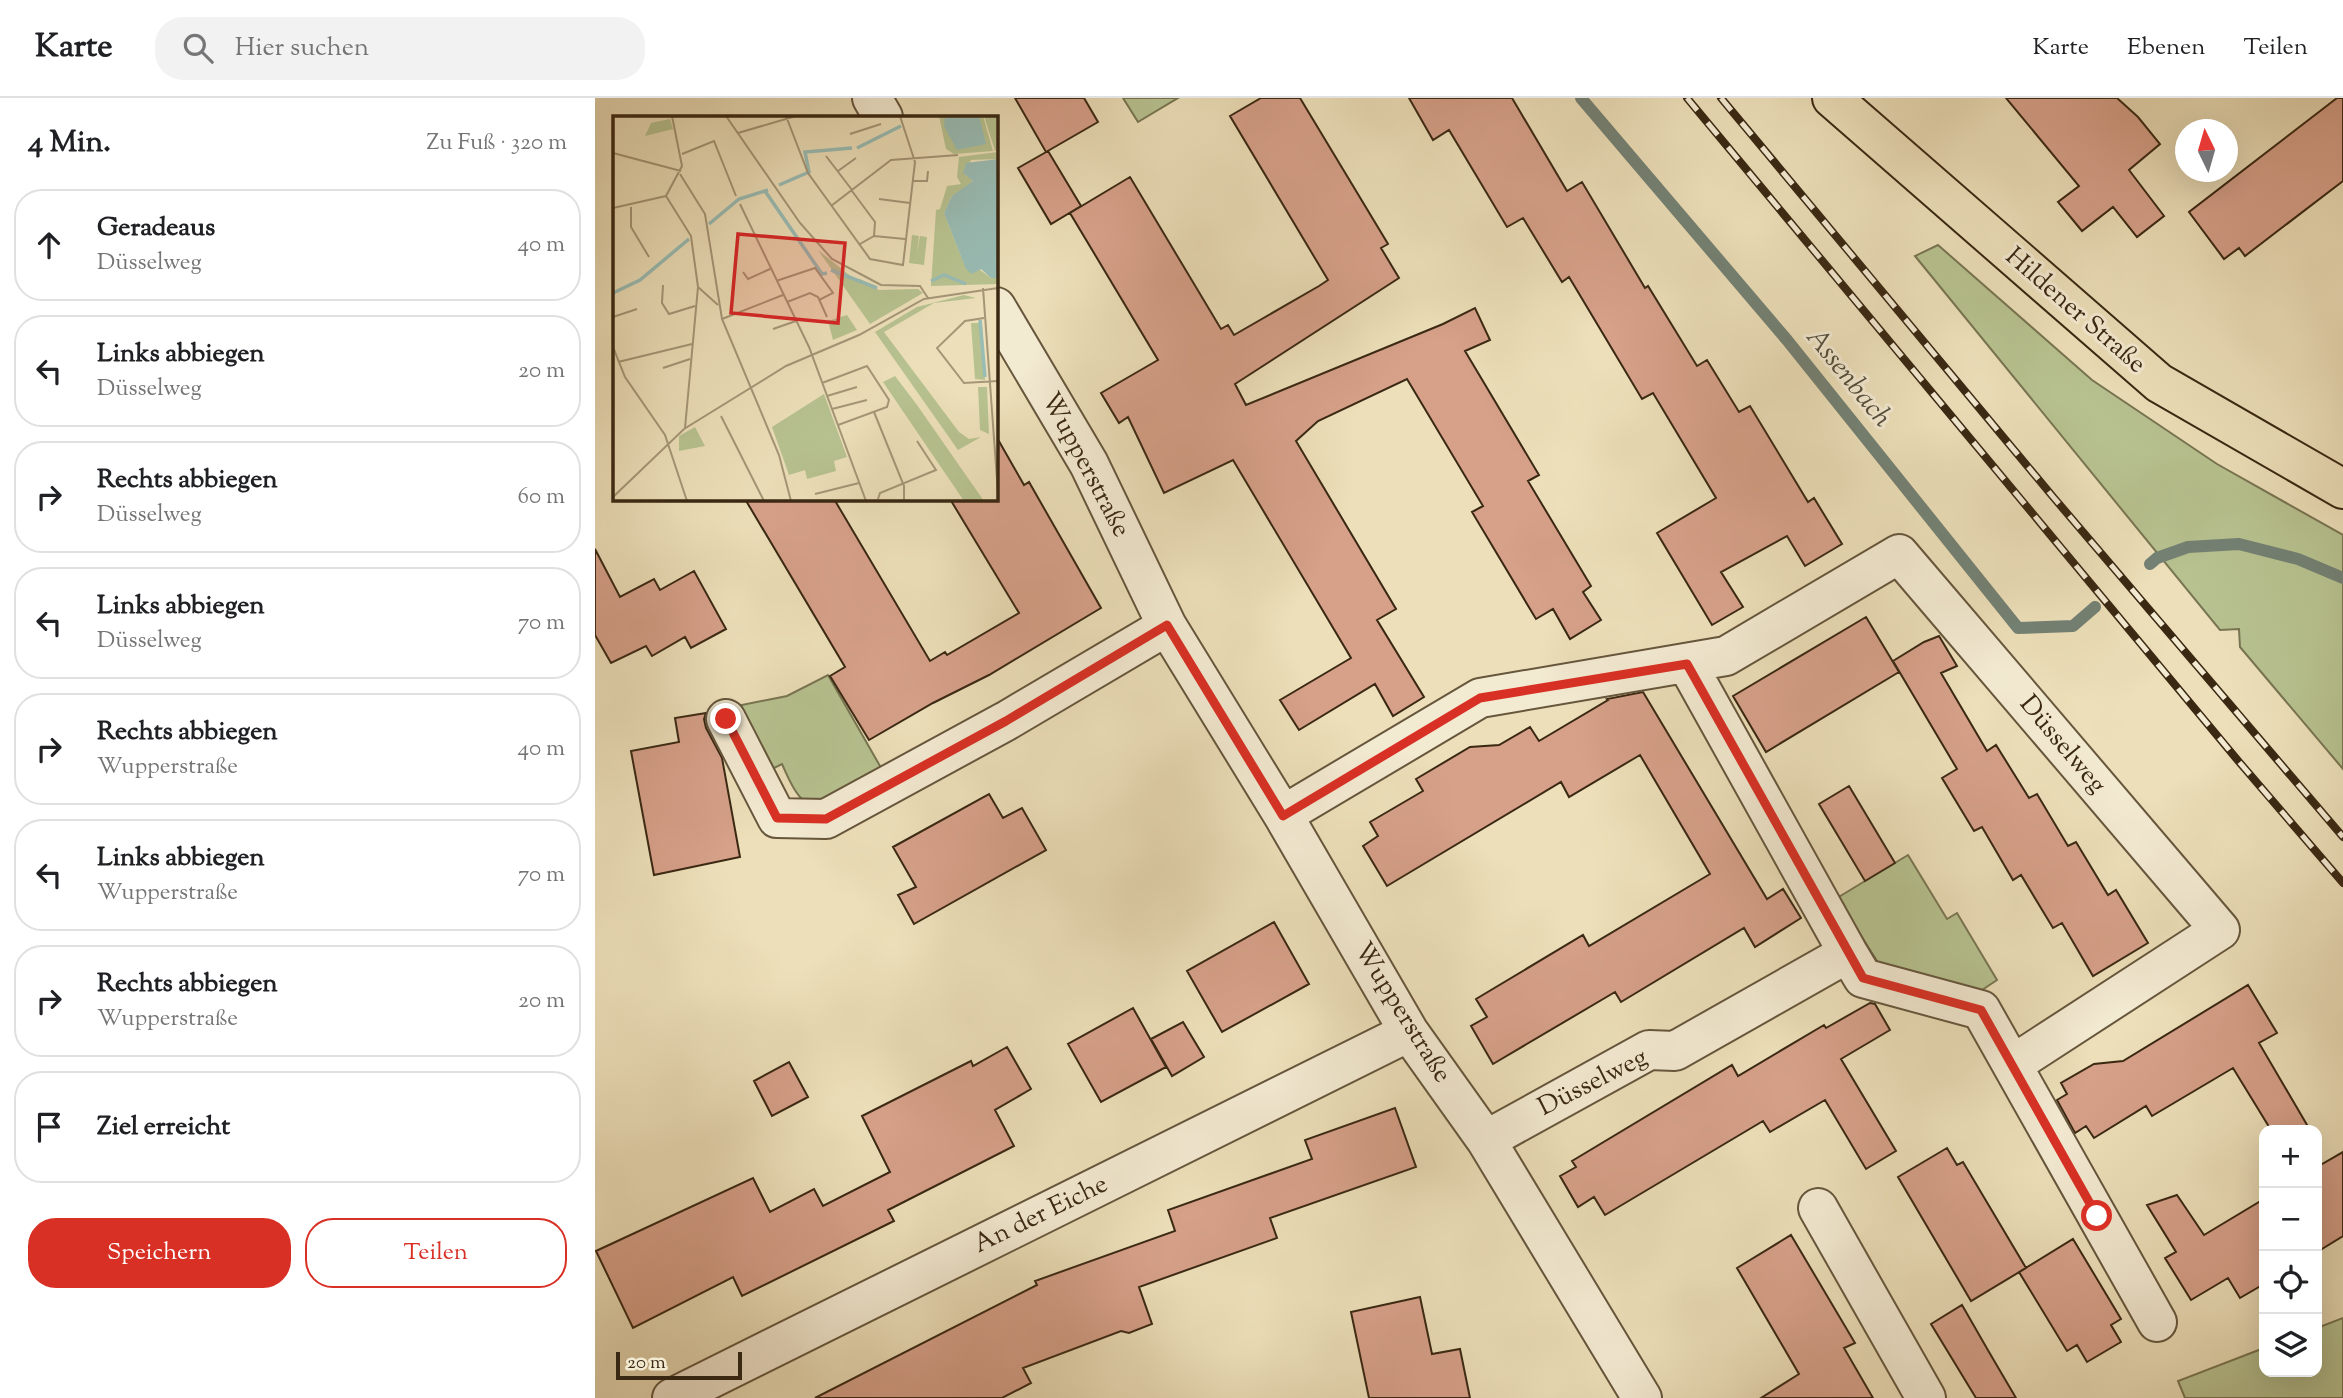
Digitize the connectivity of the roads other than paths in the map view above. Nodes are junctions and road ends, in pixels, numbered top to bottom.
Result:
1 (871, 98) edge
2 (1832, 98) edge
3 (882, 116) edge
4 (997, 309) edge
5 (2343, 489) edge
6 (1167, 625) junction
7 (1687, 664) junction
8 (726, 719) dead end
9 (1283, 816) junction
10 (1848, 953) junction
11 (1409, 1032) junction
12 (2012, 1065) junction
13 (1486, 1140) junction
14 (1818, 1208) dead end
15 (2157, 1322) dead end
16 (673, 1398) edge
17 (1642, 1398) edge
18 (1926, 1398) edge

1 - 3 street
2 - 5 main road, Hildener Straße
4 - 6 street, Wupperstraße
6 - 8 street
6 - 9 street, Wupperstraße
7 - 9 street, Düsselweg
7 - 10 street
7 - 12 street, Düsselweg
9 - 11 street, Wupperstraße
10 - 12 street
10 - 13 street, Düsselweg
11 - 13 street, Wupperstraße
11 - 16 street, An der Eiche
12 - 15 street
13 - 17 street, Wupperstraße
14 - 18 street

